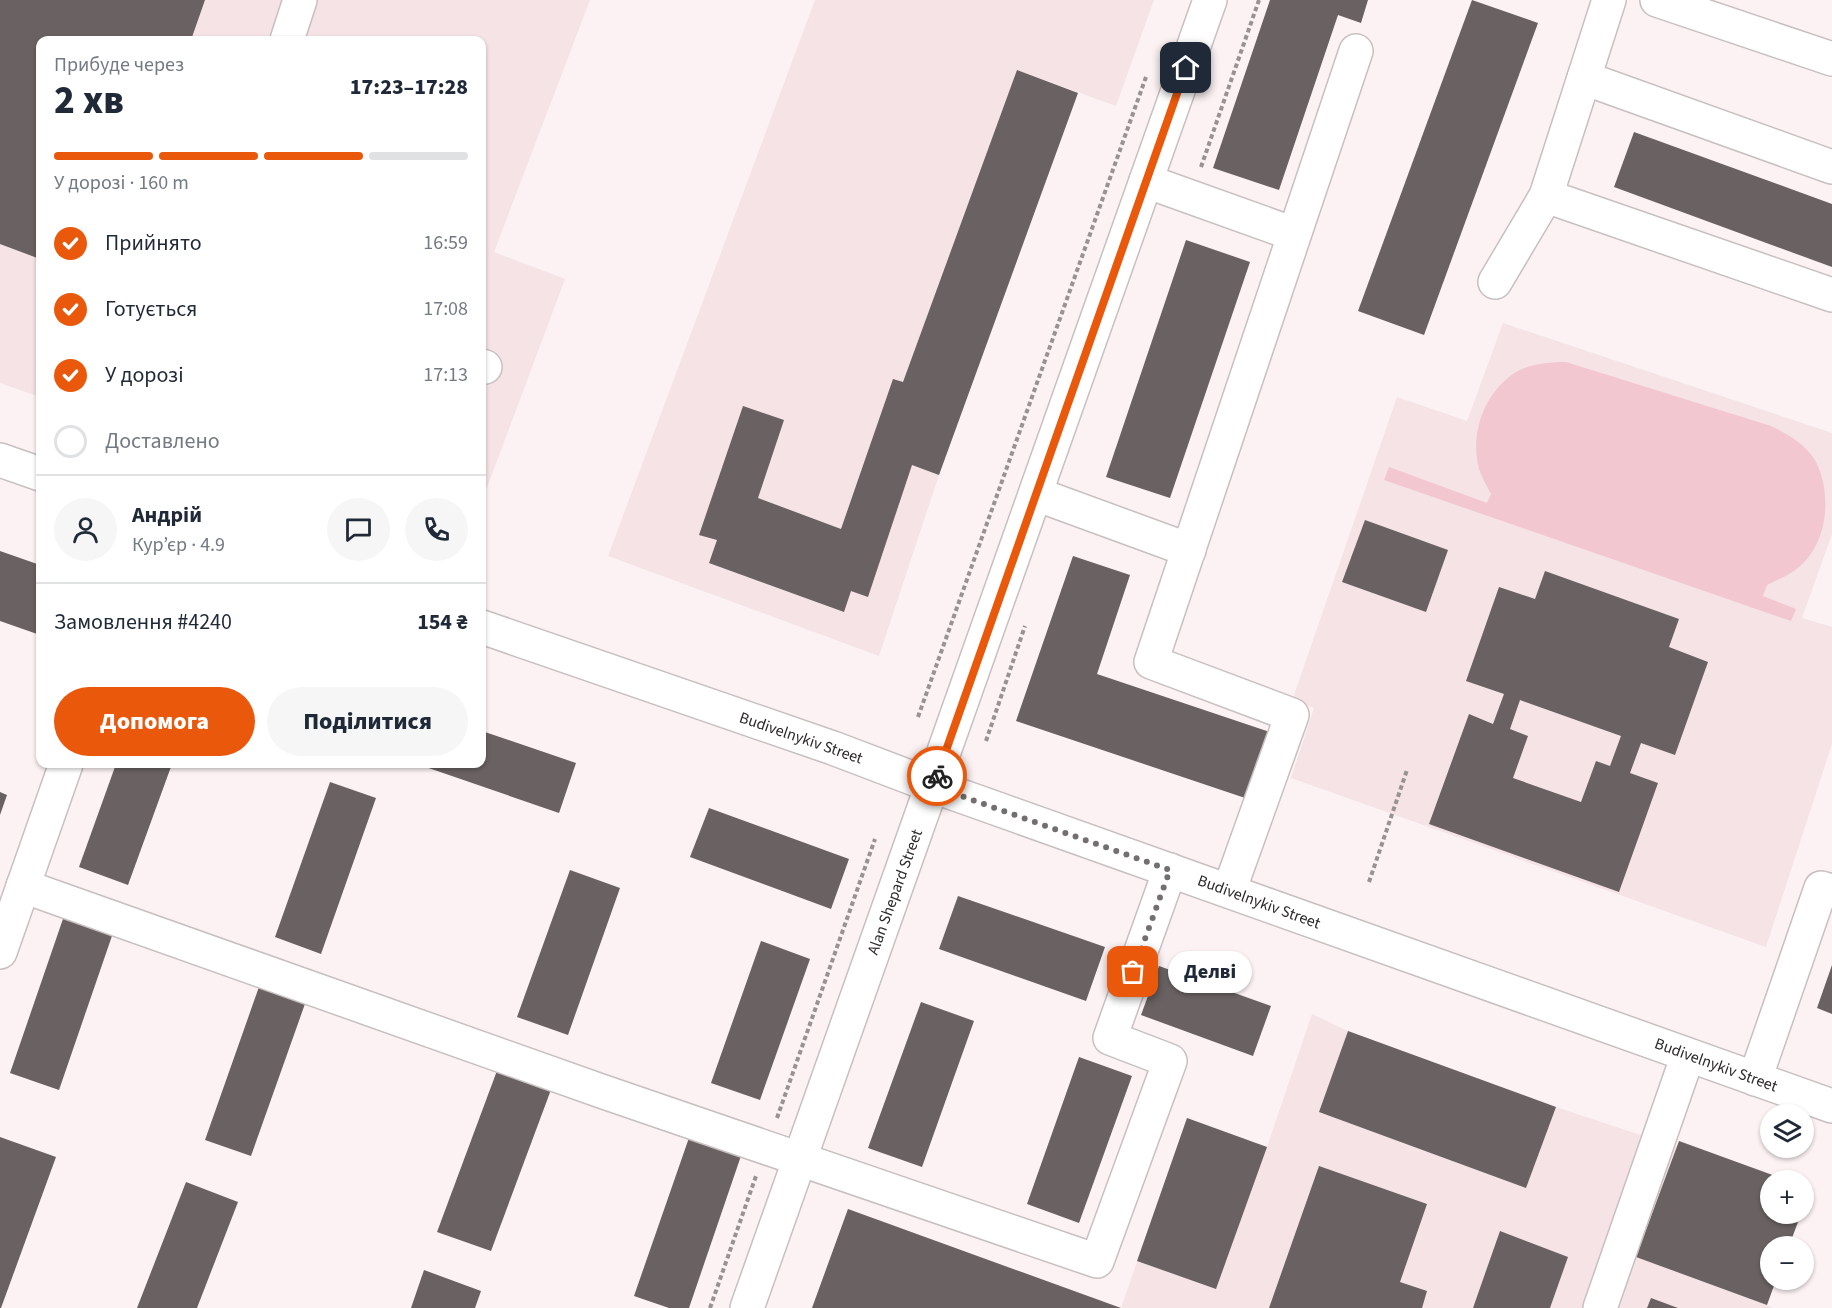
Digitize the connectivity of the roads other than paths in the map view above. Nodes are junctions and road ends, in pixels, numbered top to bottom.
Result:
1 (300, 0) edge
2 (1210, 0) edge
3 (1609, 0) edge
4 (1657, 0) edge
5 (1736, 13) edge
6 (288, 36) edge
7 (1356, 51) dead end
8 (1832, 59) edge
9 (1584, 78) junction
10 (1832, 167) edge
11 (1146, 181) junction
12 (1546, 196) junction
13 (1294, 234) junction
14 (1495, 282) dead end
15 (1832, 295) edge
16 (0, 460) edge
17 (36, 473) edge
18 (1036, 494) junction
19 (1189, 550) junction
20 (486, 628) edge
21 (65, 768) edge
22 (933, 786) junction
23 (1170, 870) junction
24 (23, 886) junction
25 (1229, 891) junction
26 (1832, 891) edge
27 (0, 952) edge
28 (1688, 1055) junction
29 (1755, 1079) junction
30 (1832, 1106) edge
31 (800, 1160) junction
32 (747, 1308) edge
33 (1600, 1308) edge

1 - 6 street
2 - 11 street, Alan Shepard Street
3 - 9 street
4 - 5 street
5 - 8 street
7 - 13 street
9 - 10 street
9 - 12 street
11 - 13 street
11 - 18 street, Alan Shepard Street
12 - 14 street
12 - 15 street
13 - 19 street
16 - 17 street
18 - 19 street
18 - 22 street, Alan Shepard Street
19 - 25 street
20 - 22 street, Budivelnykiv Street
21 - 24 street
22 - 23 street, Budivelnykiv Street
22 - 31 street, Alan Shepard Street
23 - 25 street, Budivelnykiv Street
23 - 31 street
24 - 27 street
24 - 31 street
25 - 28 street, Budivelnykiv Street
26 - 29 street
28 - 29 street, Budivelnykiv Street
28 - 33 street
29 - 30 street, Budivelnykiv Street
31 - 32 street, Alan Shepard Street

